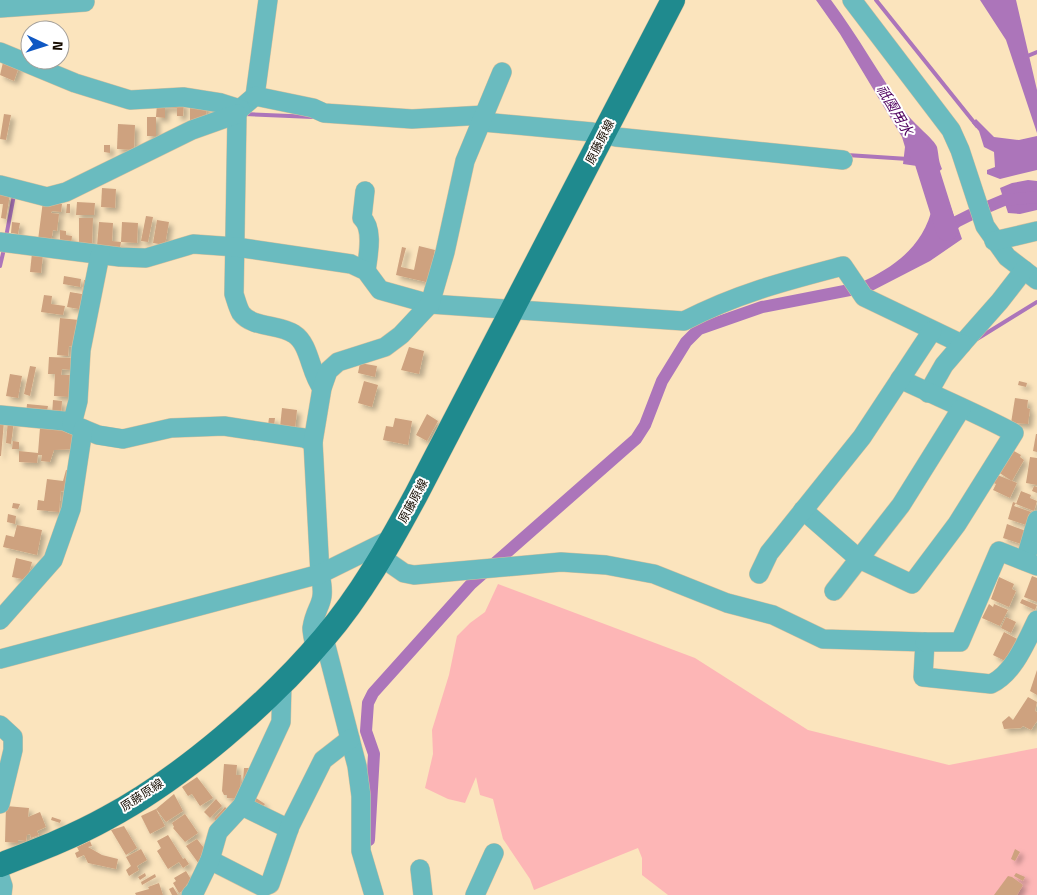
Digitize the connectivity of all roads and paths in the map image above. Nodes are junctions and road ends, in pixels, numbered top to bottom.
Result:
1 (268, 0) edge
2 (672, 0) edge
3 (852, 0) edge
4 (85, 2) dead end
5 (0, 8) edge
6 (0, 52) edge
7 (502, 72) dead end
8 (255, 96) junction
9 (238, 112) junction
10 (484, 119) junction
11 (604, 135) junction
12 (843, 160) dead end
13 (0, 185) edge
14 (365, 191) dead end
15 (1037, 231) edge
16 (994, 241) junction
17 (0, 242) edge
18 (236, 247) junction
19 (100, 255) junction
20 (366, 271) junction
21 (1031, 275) edge
22 (430, 304) junction
23 (512, 309) junction
24 (932, 330) junction
25 (962, 344) junction
26 (900, 379) junction
27 (322, 388) junction
28 (928, 392) junction
29 (961, 409) junction
30 (0, 415) edge
31 (78, 426) junction
32 (313, 442) junction
33 (803, 510) junction
34 (1037, 520) edge
35 (387, 547) junction
36 (859, 559) junction
37 (1031, 564) edge
38 (320, 574) junction
39 (759, 574) dead end
40 (834, 591) dead end
41 (0, 620) edge
42 (1037, 620) edge
43 (320, 642) junction
44 (925, 642) junction
45 (0, 659) edge
46 (282, 683) junction
47 (0, 725) edge
48 (350, 739) junction
49 (0, 804) edge
50 (242, 806) junction
51 (289, 829) junction
52 (494, 853) dead end
53 (210, 860) junction
54 (0, 865) edge
55 (420, 869) dead end
56 (0, 877) edge
57 (2, 895) edge
58 (191, 895) edge
59 (374, 895) edge
60 (423, 895) edge
61 (475, 895) edge

1 - 8 street
2 - 11 main road, 原藤原線
3 - 16 street
4 - 5 street
6 - 9 street
7 - 10 street
8 - 9 street
8 - 10 street
9 - 13 street
9 - 18 street
10 - 11 street
10 - 22 street
11 - 12 street
11 - 23 main road, 原藤原線
14 - 20 street
15 - 16 street
16 - 21 street
17 - 19 street
18 - 19 street
18 - 20 street
18 - 27 street
19 - 31 street
20 - 22 street
21 - 25 street
22 - 23 street
22 - 27 street
23 - 24 street
23 - 35 main road, 原藤原線
24 - 25 street
24 - 26 street
25 - 28 street
26 - 28 street
26 - 33 street
27 - 32 street
28 - 29 street
29 - 36 street
29 - 36 street
30 - 31 street
31 - 32 street
31 - 41 street
32 - 38 street
33 - 36 street
33 - 39 street
34 - 37 street
35 - 38 street
35 - 43 main road, 原藤原線
35 - 44 street
36 - 40 street
37 - 44 street
38 - 43 street
38 - 45 street
42 - 44 street
43 - 46 main road, 原藤原線
43 - 48 street
46 - 50 street
46 - 54 main road, 原藤原線
47 - 49 street
48 - 51 street
48 - 59 street
50 - 51 street
50 - 53 street
51 - 53 street
52 - 61 street
53 - 58 street
55 - 60 street
56 - 57 street

